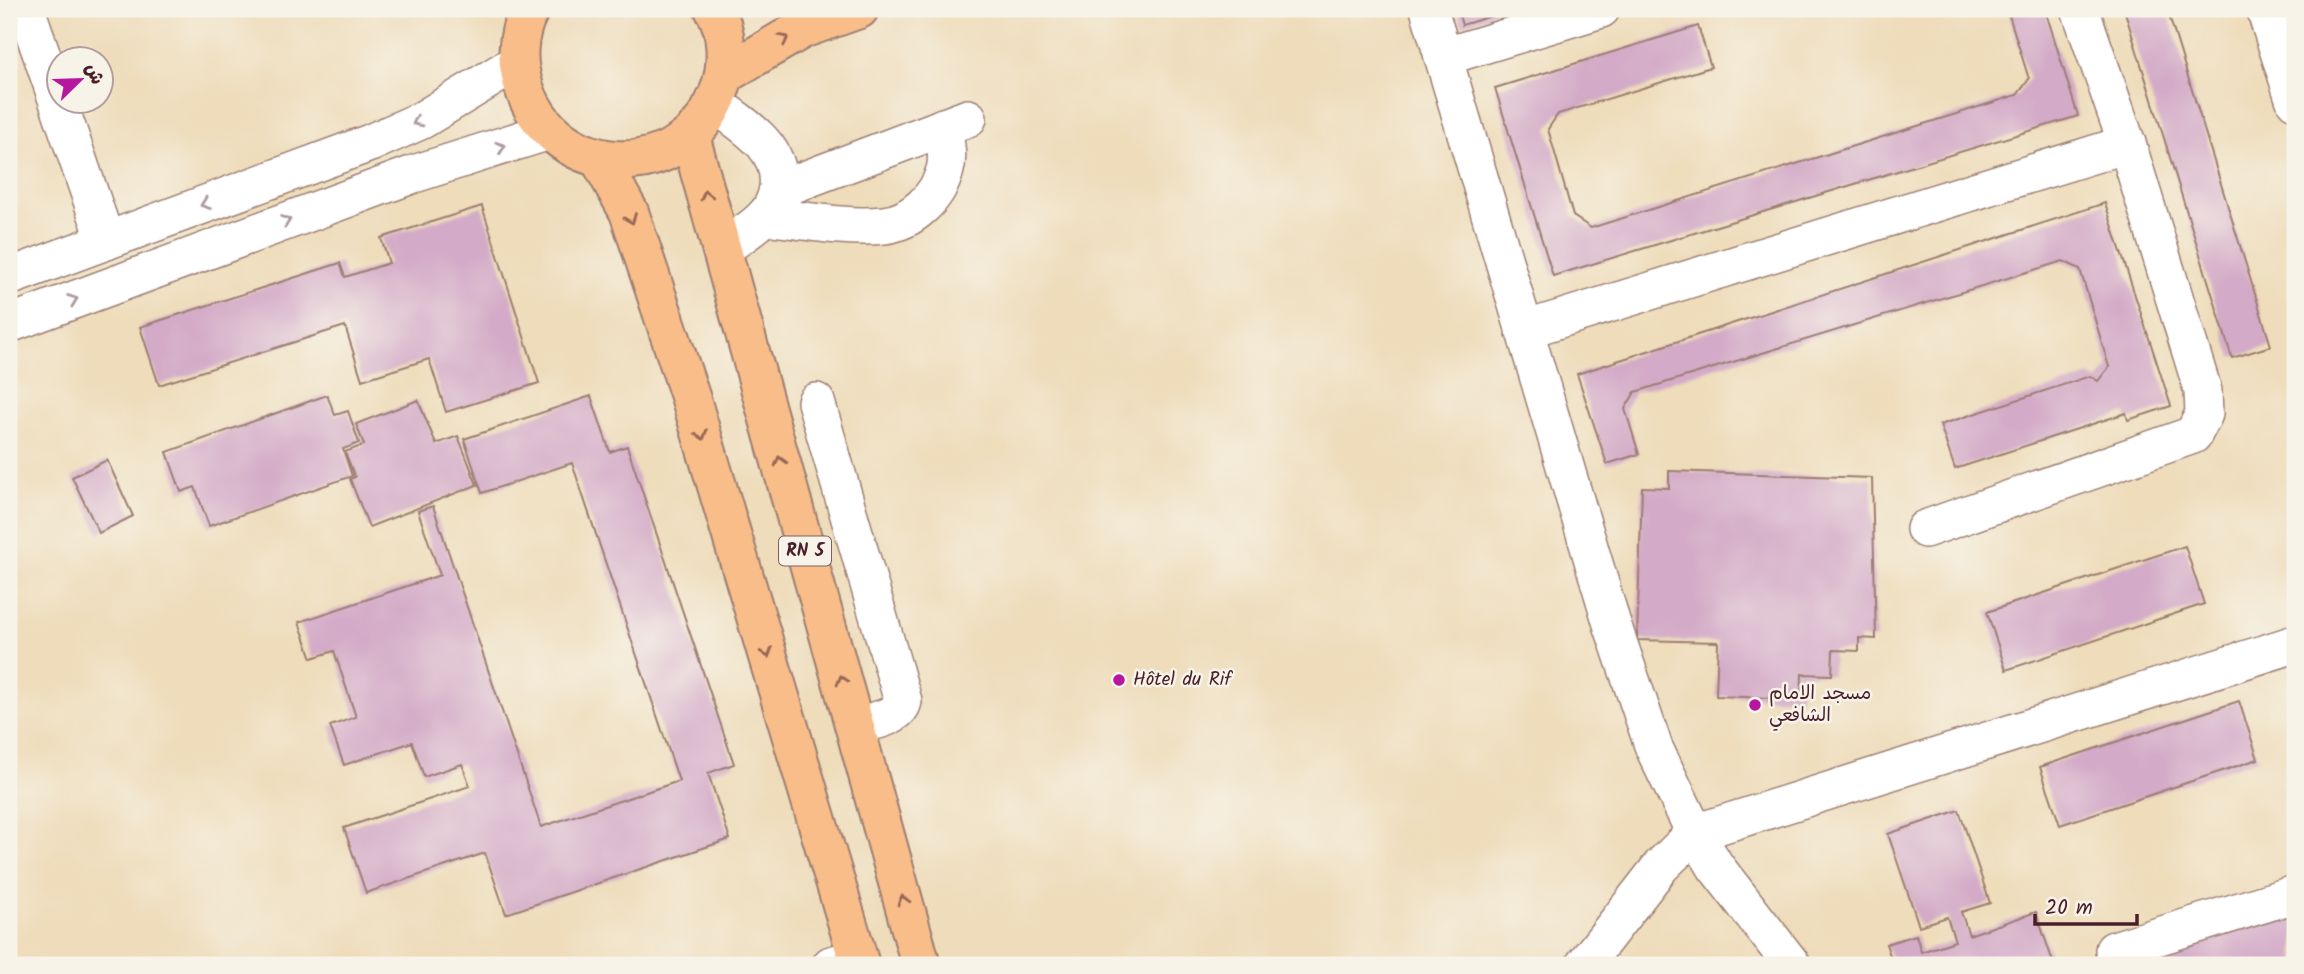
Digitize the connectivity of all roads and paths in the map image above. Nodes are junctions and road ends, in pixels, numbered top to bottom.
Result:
1 (26, 9) edge
2 (530, 9) edge
3 (714, 9) edge
4 (859, 9) edge
5 (1429, 9) edge
6 (1601, 9) edge
7 (2080, 9) edge
8 (2265, 9) edge
9 (1443, 57) junction
10 (518, 62) junction
11 (720, 89) junction
12 (2295, 101) edge
13 (549, 131) junction
14 (690, 136) junction
15 (2127, 144) junction
16 (599, 159) junction
17 (772, 203) junction
18 (106, 241) junction
19 (721, 250) junction
20 (9, 277) edge
21 (9, 324) edge
22 (1524, 330) junction
23 (816, 402) dead end
24 (1925, 528) dead end
25 (2295, 644) edge
26 (854, 726) junction
27 (1695, 833) junction
28 (2295, 894) edge
29 (2114, 950) dead end
30 (850, 963) edge
31 (921, 965) edge
32 (1584, 965) edge
33 (1792, 965) edge

1 - 18 street
2 - 10 main road
3 - 11 main road
11 -> 4 main road
5 - 9 street
6 - 9 street
7 - 15 street
8 - 12 street
9 - 22 street
10 - 13 main road
10 -> 18 street
11 - 14 main road
11 - 17 street
13 - 16 main road
21 -> 13 street
14 - 16 main road
19 -> 14 main road, RN 5
15 - 22 street
15 - 24 street
16 -> 30 main road
17 - 17 street
17 - 19 street
18 - 20 street
26 -> 19 main road, RN 5
22 - 27 street
23 - 26 street
25 - 27 street
31 -> 26 main road, RN 5
27 - 32 street
27 - 33 street
28 - 29 street

